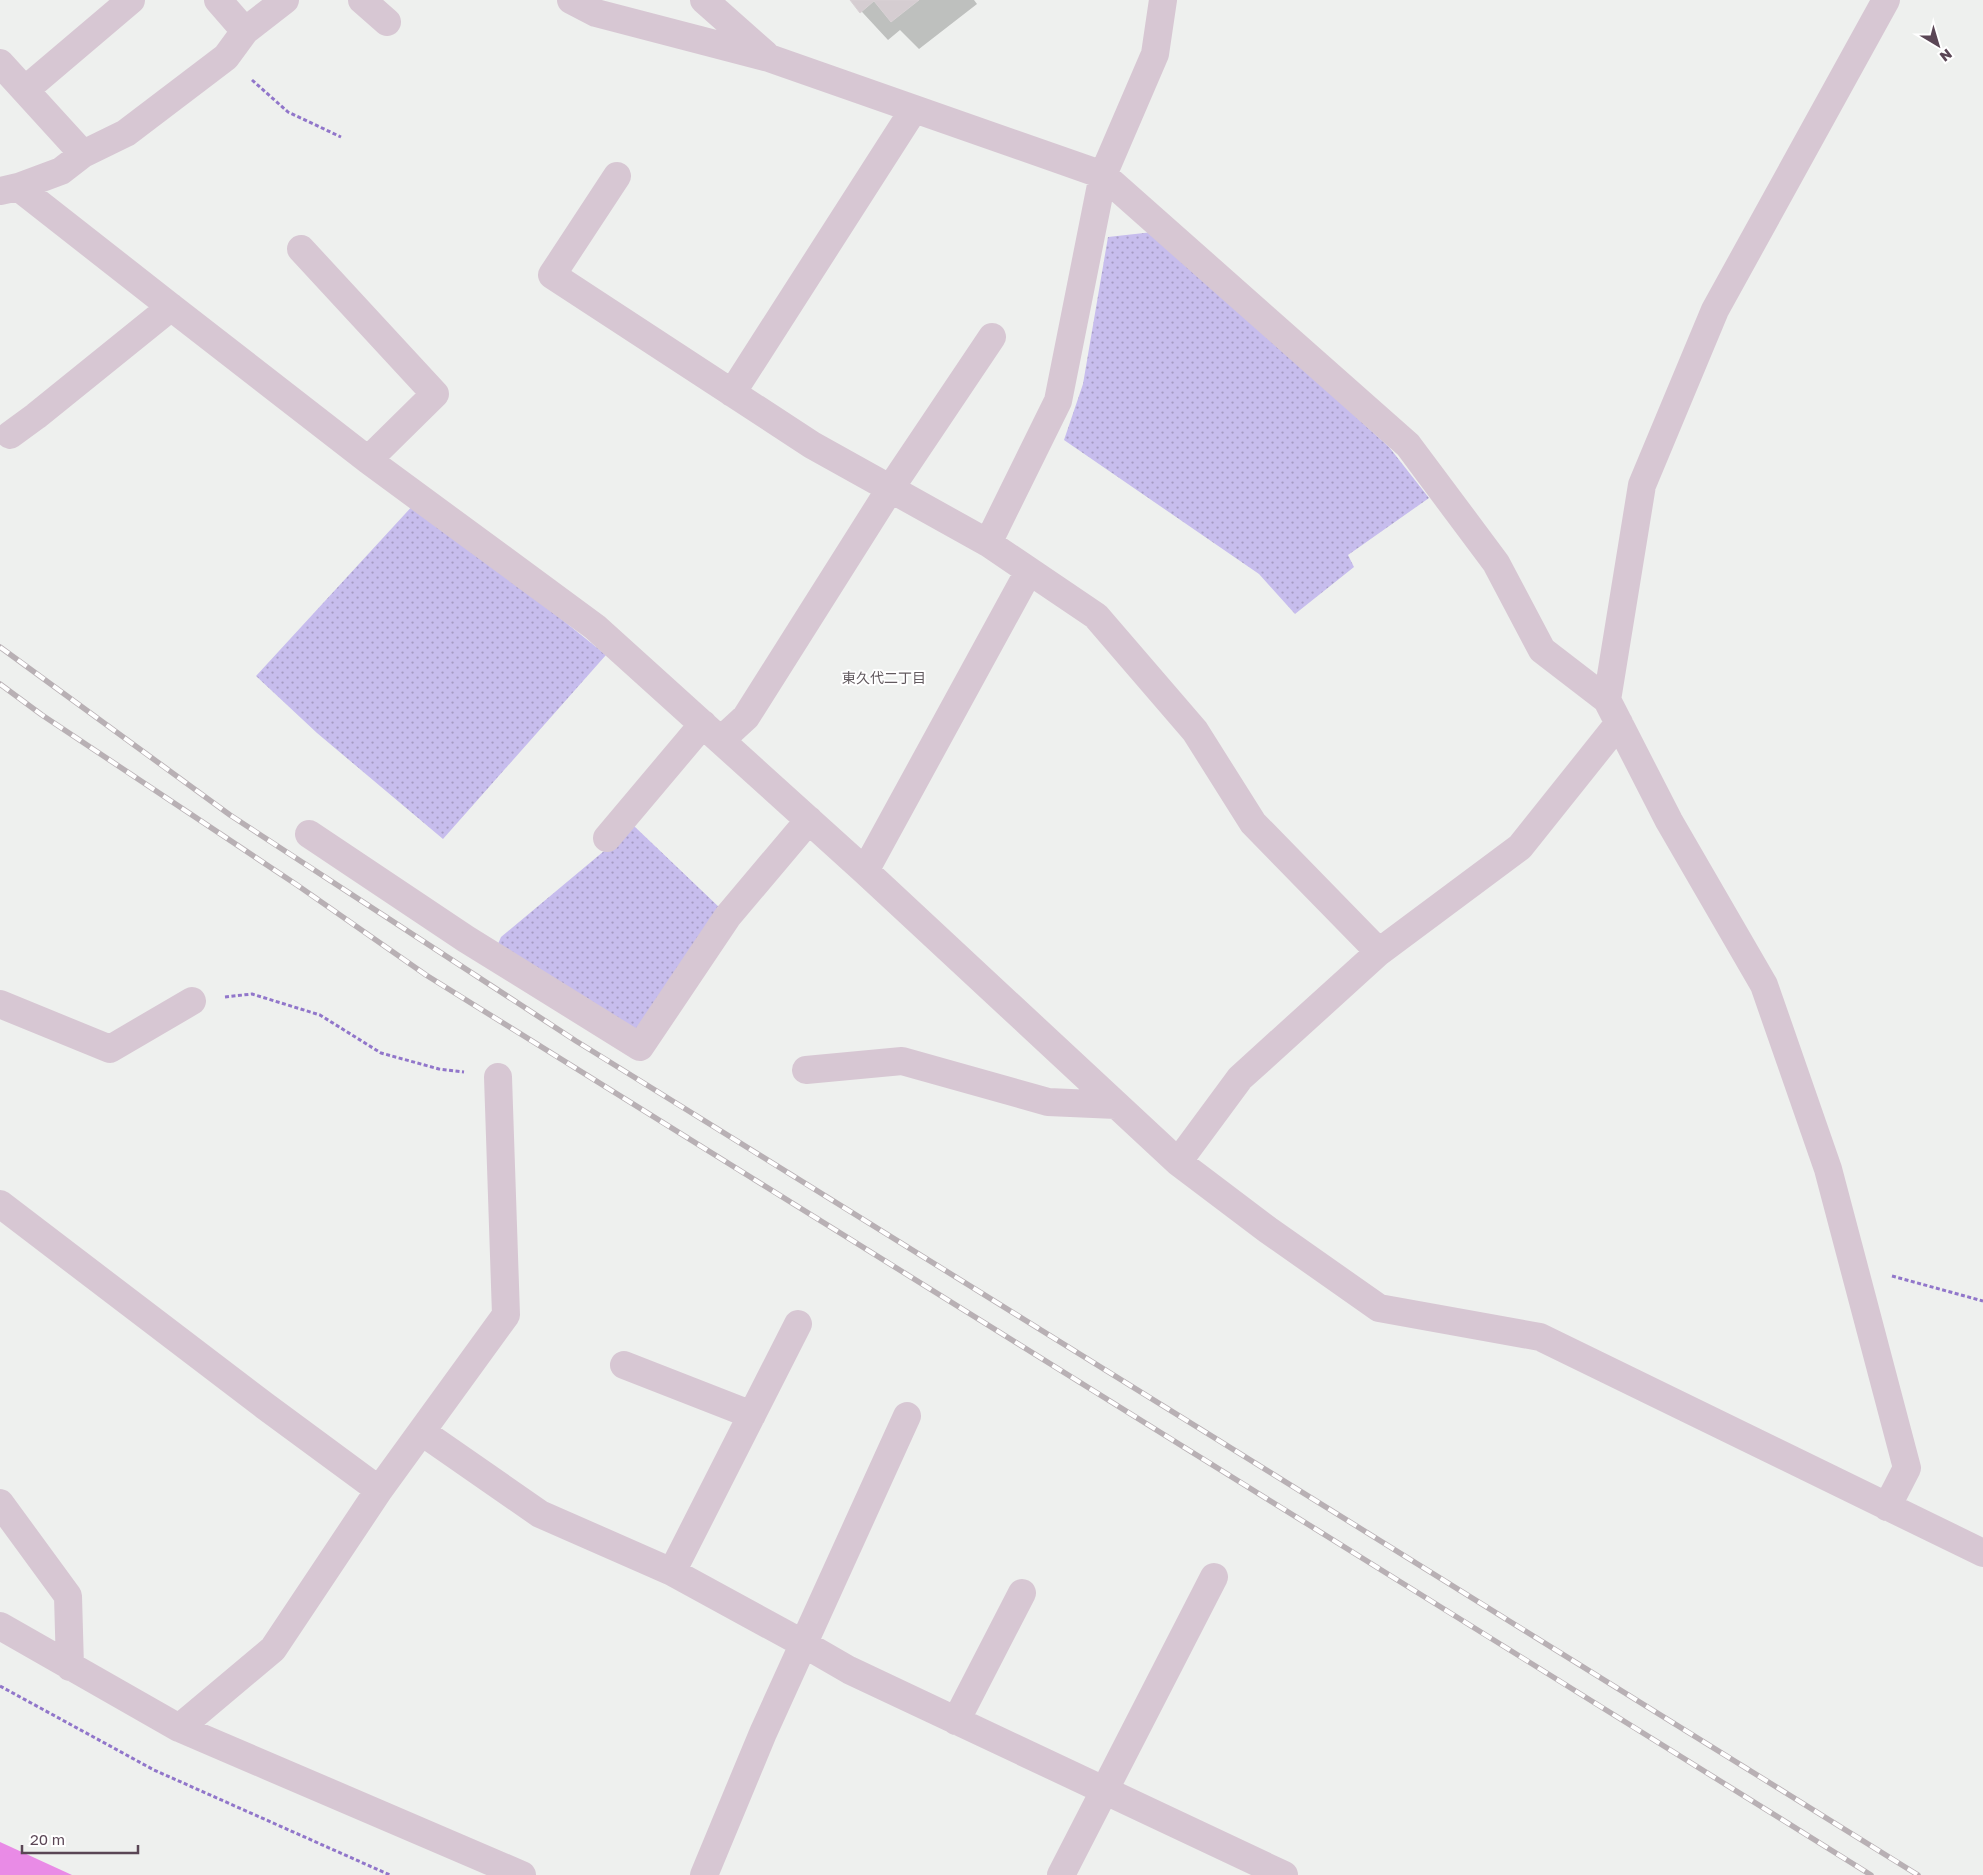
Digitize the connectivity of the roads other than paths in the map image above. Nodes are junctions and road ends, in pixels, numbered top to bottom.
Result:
1 (131, 0) edge
2 (218, 0) edge
3 (286, 0) edge
4 (362, 0) edge
5 (571, 0) edge
6 (704, 0) edge
7 (1163, 0) edge
8 (1886, 0) edge
9 (387, 22) dead end
10 (245, 31) junction
11 (769, 58) junction
12 (0, 62) edge
13 (25, 90) junction
14 (914, 109) junction
15 (83, 154) junction
16 (1103, 175) junction
17 (616, 176) dead end
18 (9, 189) edge
19 (301, 249) dead end
20 (171, 308) junction
21 (992, 337) dead end
22 (732, 393) junction
23 (10, 435) dead end
24 (368, 460) junction
25 (890, 488) junction
26 (988, 543) junction
27 (1029, 571) junction
28 (1613, 712) junction
29 (712, 732) junction
30 (809, 820) junction
31 (309, 834) dead end
32 (607, 838) dead end
33 (865, 870) junction
34 (1379, 952) junction
35 (192, 1001) road end
36 (0, 1004) edge
37 (806, 1070) dead end
38 (498, 1077) road end
39 (1116, 1105) junction
40 (1178, 1162) junction
41 (0, 1204) edge
42 (798, 1324) dead end
43 (624, 1365) dead end
44 (752, 1415) junction
45 (907, 1416) dead end
46 (422, 1432) junction
47 (379, 1490) junction
48 (0, 1503) edge
49 (1887, 1506) junction
50 (1983, 1553) edge
51 (672, 1572) junction
52 (1214, 1576) dead end
53 (1022, 1593) dead end
54 (0, 1626) edge
55 (804, 1644) junction
56 (70, 1667) junction
57 (956, 1721) junction
58 (179, 1728) junction
59 (1105, 1791) junction
60 (522, 1875) edge
61 (704, 1875) edge
62 (1061, 1875) edge
63 (1284, 1875) edge

1 - 13 street
2 - 10 street
3 - 10 street
4 - 9 street
5 - 11 street
6 - 11 street
7 - 16 street
8 - 28 street
10 - 15 street
11 - 14 street
12 - 13 street
13 - 15 street
14 - 16 street
14 - 22 street
15 - 18 street
16 - 26 street
16 - 28 street
17 - 22 street
18 - 20 street
19 - 24 street
20 - 23 street
20 - 24 street
21 - 25 street
22 - 25 street
24 - 29 street
25 - 26 street
25 - 29 street
26 - 27 street
27 - 33 street
27 - 34 street
28 - 34 street
28 - 49 street
29 - 30 street
29 - 32 street
30 - 31 street
30 - 33 street
33 - 39 street
34 - 40 street
35 - 36 street
37 - 39 street
38 - 46 street
39 - 40 street
40 - 49 street
41 - 47 street
42 - 44 street
43 - 44 street
44 - 51 street
45 - 55 street
46 - 47 street
46 - 51 street
47 - 58 street
48 - 56 street
49 - 50 street
51 - 55 street
52 - 59 street
53 - 57 street
54 - 56 street
55 - 57 street
55 - 61 street
56 - 58 street
57 - 59 street
58 - 60 street
59 - 62 street
59 - 63 street

